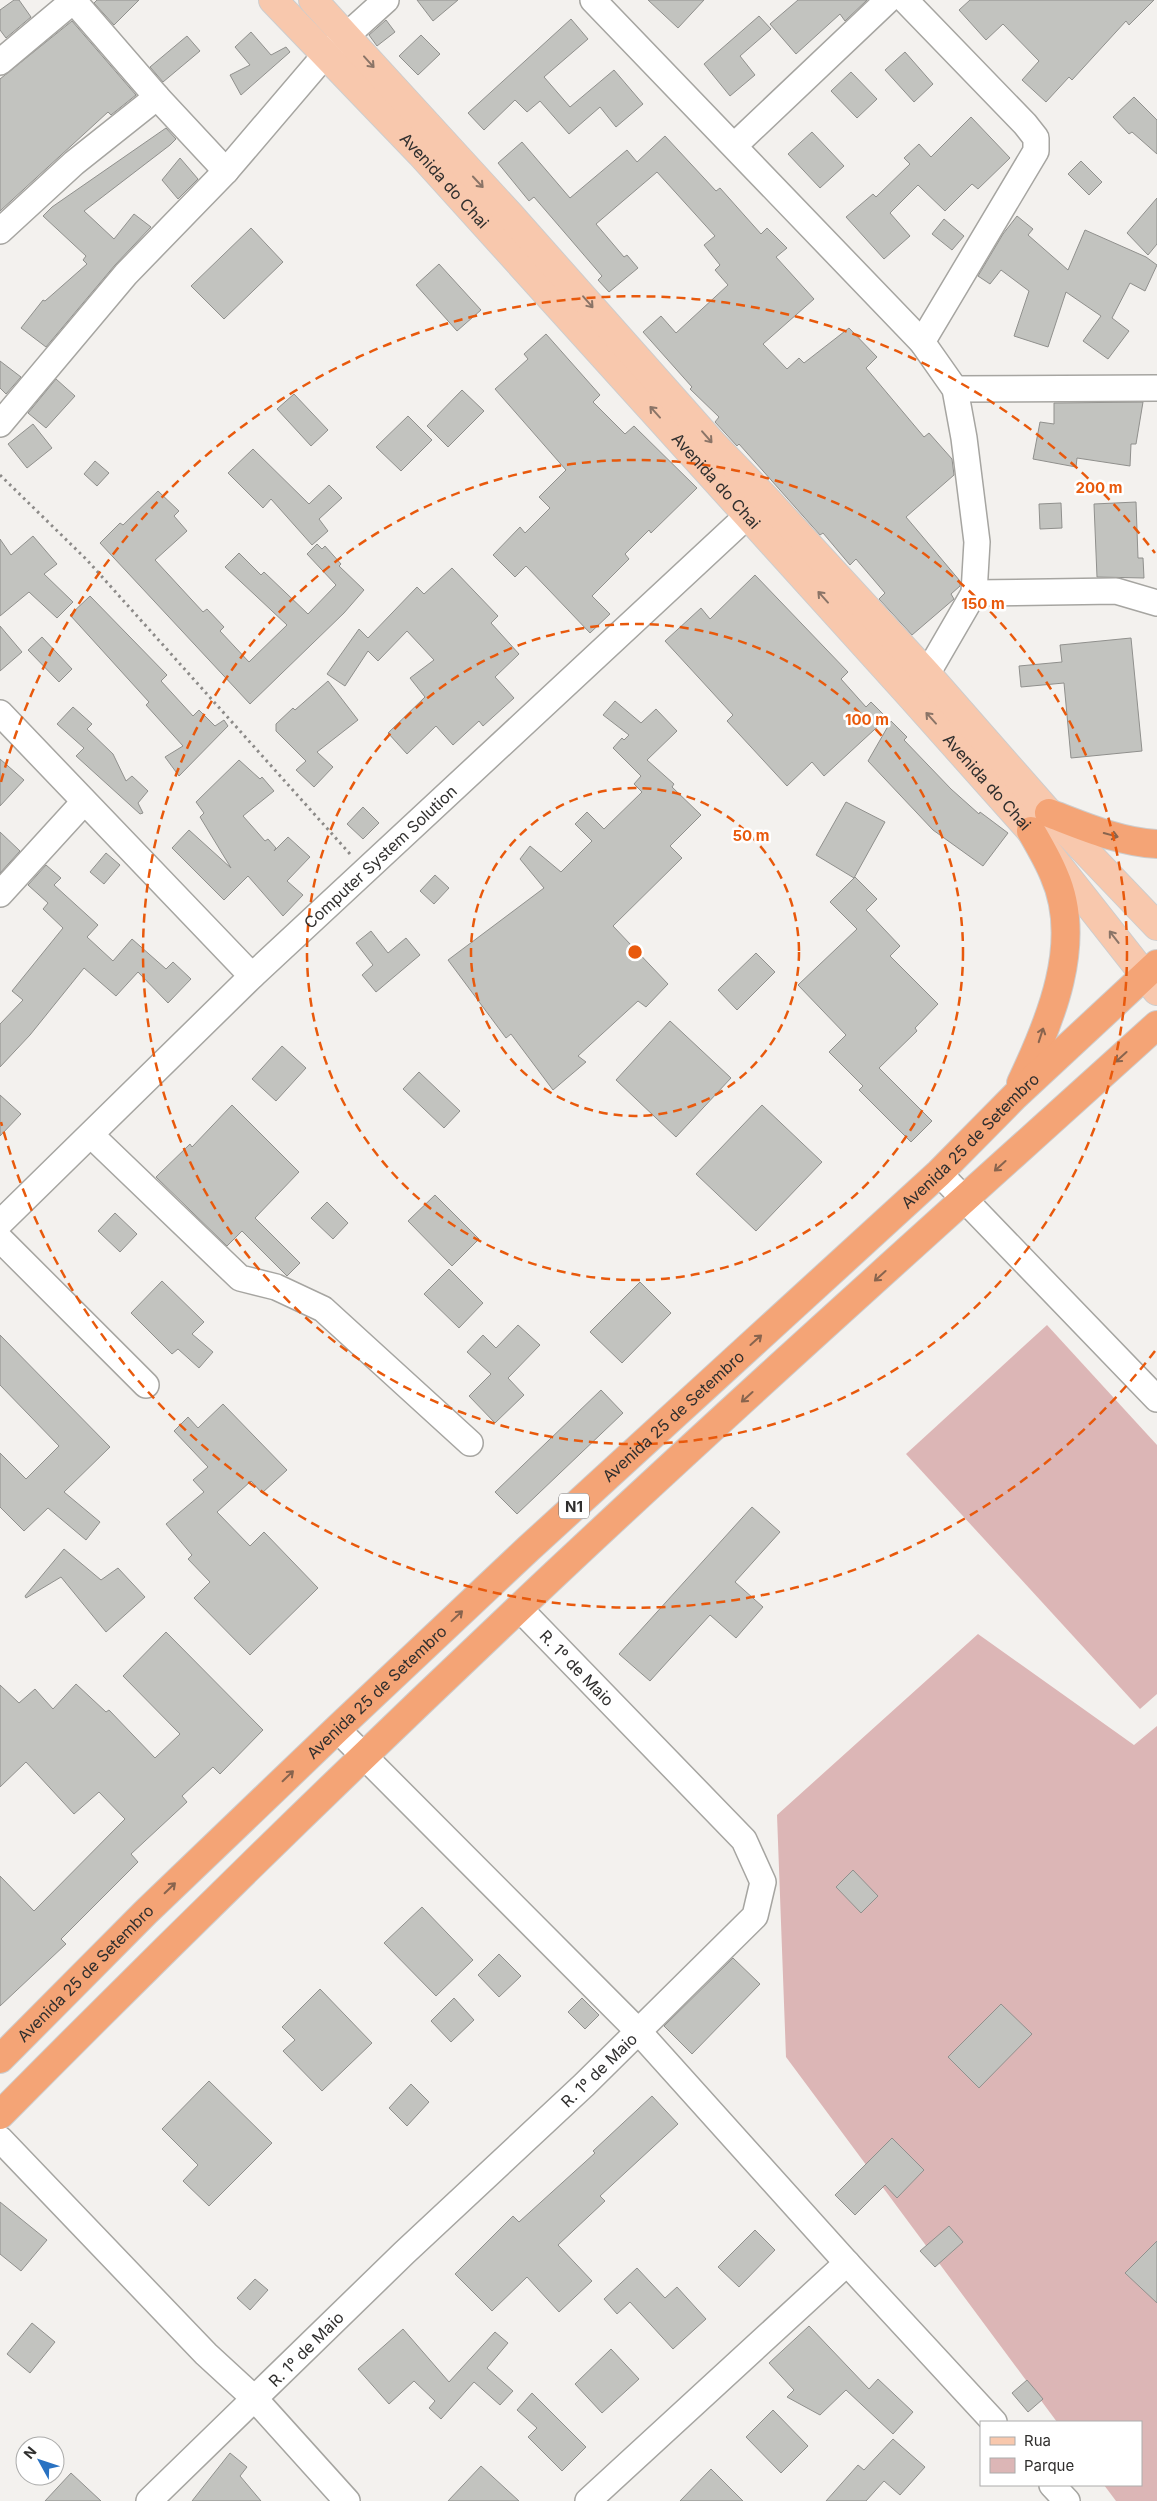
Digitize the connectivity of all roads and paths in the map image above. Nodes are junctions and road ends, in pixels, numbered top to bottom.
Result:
1 (73, 0) edge
2 (273, 0) edge
3 (313, 0) edge
4 (386, 0) edge
5 (593, 0) edge
6 (888, 0) edge
7 (905, 0) edge
8 (347, 36) junction
9 (325, 56) junction
10 (0, 62) edge
11 (157, 97) junction
12 (735, 145) junction
13 (226, 170) junction
14 (0, 232) edge
15 (922, 342) junction
16 (1157, 388) edge
17 (955, 389) junction
18 (0, 424) edge
19 (0, 475) edge
20 (757, 506) junction
21 (974, 593) junction
22 (1157, 603) edge
23 (927, 674) junction
24 (0, 713) edge
25 (84, 802) junction
26 (1040, 822) junction
27 (1157, 844) edge
28 (366, 871) junction
29 (0, 894) edge
30 (1157, 926) edge
31 (252, 976) junction
32 (1153, 977) edge
33 (1157, 1025) edge
34 (1015, 1096) junction
35 (90, 1134) junction
36 (939, 1173) junction
37 (964, 1200) junction
38 (0, 1223) edge
39 (0, 1239) edge
40 (146, 1385) dead end
41 (1157, 1399) edge
42 (470, 1443) dead end
43 (528, 1549) junction
44 (555, 1574) junction
45 (519, 1608) junction
46 (337, 1730) junction
47 (363, 1755) junction
48 (146, 1912) junction
49 (174, 1940) junction
50 (639, 2032) junction
51 (0, 2059) edge
52 (0, 2115) edge
53 (0, 2139) edge
54 (847, 2263) junction
55 (255, 2399) junction
56 (993, 2421) edge
57 (149, 2501) edge
58 (347, 2501) edge
59 (588, 2501) edge

1 - 10 street
1 - 11 street
2 - 9 main road, Avenida do Chai
3 - 8 main road, Avenida do Chai
4 - 8 street
5 - 12 street
6 - 12 street
7 - 15 street
8 - 9 street
8 -> 20 main road, Avenida do Chai
9 - 13 street
20 -> 9 main road, Avenida do Chai
11 - 13 street
11 - 14 street
12 - 15 street
13 - 18 street
15 - 17 street
16 - 17 street
17 - 21 street
19 - 28 path
20 - 23 main road, Avenida do Chai
26 -> 20 main road, Avenida do Chai
20 - 28 street, Computer System Solution
21 - 22 street
21 - 23 street
23 - 26 main road, Avenida do Chai
24 - 25 street
25 - 29 street
25 - 31 street
26 -> 27 highway
26 - 30 main road, Avenida do Chai
32 -> 26 main road, Avenida do Chai
34 -> 26 highway
28 - 31 street, Computer System Solution
31 - 35 street, Computer System Solution
32 - 34 highway, Avenida 25 de Setembro / N1
33 -> 37 highway, N1
34 - 36 highway, Avenida 25 de Setembro / N1
35 - 38 street, Computer System Solution
35 - 42 street
36 - 37 street
43 -> 36 highway, Avenida 25 de Setembro / N1
37 - 41 street
37 -> 44 highway, N1
39 - 40 street
43 - 44 highway
46 -> 43 highway, Avenida 25 de Setembro / N1
44 - 45 highway, N1
45 - 47 highway, N1
45 - 50 street, R. 1º de Maio
46 - 47 street
48 -> 46 highway, Avenida 25 de Setembro / N1
47 - 49 highway, N1
47 - 50 street
48 - 49 highway
48 - 51 highway, Avenida 25 de Setembro / N1
49 - 52 highway, N1
50 - 54 street
50 - 55 street, R. 1º de Maio
53 - 55 street
54 - 56 street
54 - 59 street
55 - 57 street, R. 1º de Maio
55 - 58 street

